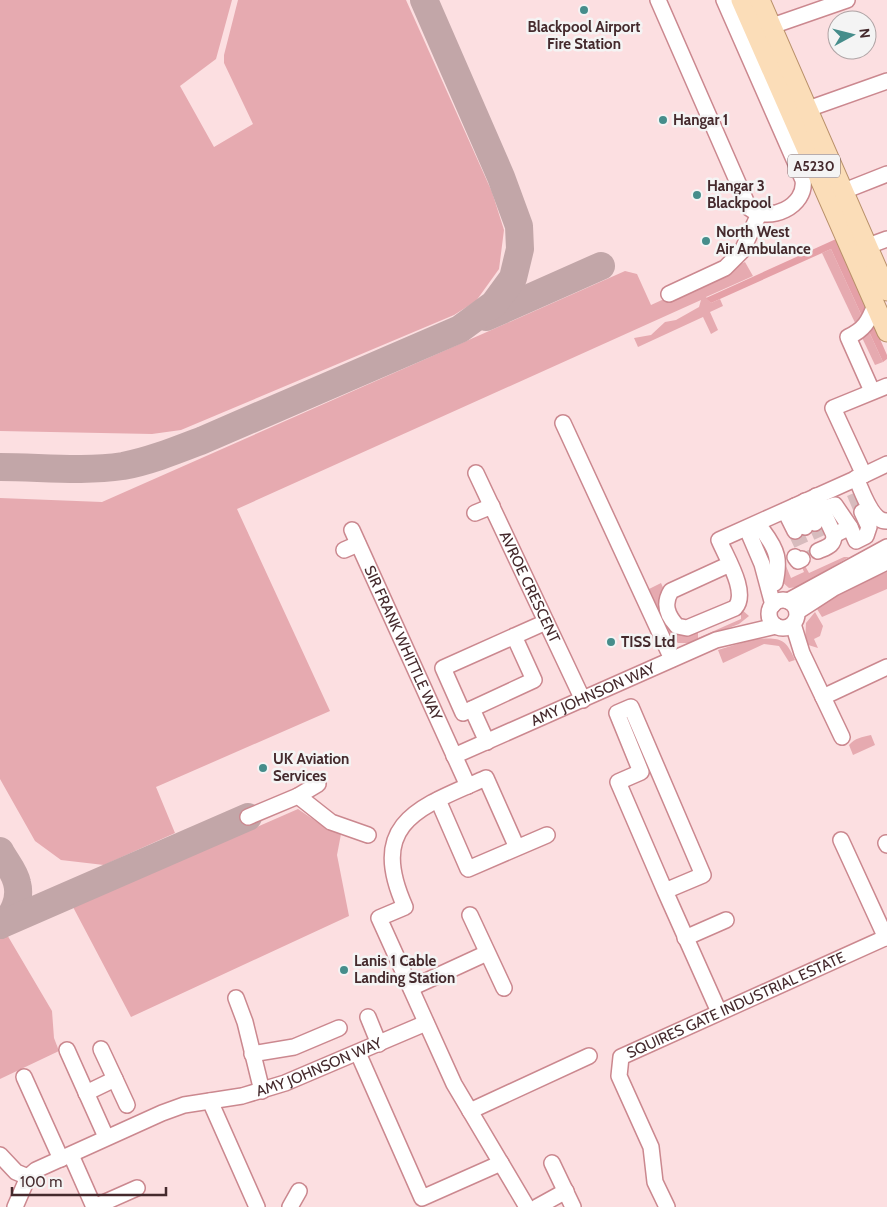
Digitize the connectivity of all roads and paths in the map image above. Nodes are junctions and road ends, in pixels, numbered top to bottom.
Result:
1 (658, 0) edge
2 (724, 0) edge
3 (741, 0) edge
4 (760, 0) edge
5 (847, 0) edge
6 (772, 26) junction
7 (887, 81) edge
8 (808, 110) junction
9 (887, 174) edge
10 (844, 191) junction
11 (759, 214) junction
12 (887, 239) edge
13 (868, 246) junction
14 (670, 294) dead end
15 (881, 298) edge
16 (887, 332) edge
17 (887, 386) edge
18 (872, 391) junction
19 (563, 423) dead end
20 (887, 464) edge
21 (476, 473) dead end
22 (855, 482) junction
23 (492, 506) junction
24 (862, 512) tunnel mouth
25 (475, 513) dead end
26 (800, 516) junction
27 (887, 521) edge
28 (850, 527) junction
29 (747, 528) junction
30 (352, 542) dead end
31 (887, 547) edge
32 (887, 562) edge
33 (762, 564) junction
34 (726, 566) junction
35 (775, 583) junction
36 (783, 614) junction
37 (546, 622) junction
38 (514, 636) junction
39 (672, 659) junction
40 (887, 667) edge
41 (823, 697) junction
42 (583, 700) junction
43 (472, 709) junction
44 (842, 736) dead end
45 (487, 742) junction
46 (454, 756) junction
47 (318, 784) dead end
48 (468, 786) junction
49 (298, 796) junction
50 (438, 800) junction
51 (248, 817) dead end
52 (368, 835) dead end
53 (547, 835) dead end
54 (841, 840) dead end
55 (514, 841) dead end
56 (664, 891) junction
57 (470, 915) dead end
58 (726, 920) dead end
59 (887, 937) edge
60 (685, 938) junction
61 (487, 953) junction
62 (411, 988) junction
63 (504, 988) dead end
64 (236, 998) dead end
65 (719, 1012) junction
66 (368, 1017) dead end
67 (426, 1023) junction
68 (339, 1028) dead end
69 (379, 1044) junction
70 (101, 1049) dead end
71 (67, 1050) dead end
72 (252, 1054) junction
73 (358, 1054) junction
74 (589, 1056) dead end
75 (24, 1078) dead end
76 (115, 1079) junction
77 (262, 1091) junction
78 (86, 1093) junction
79 (210, 1101) junction
80 (127, 1105) dead end
81 (470, 1111) junction
82 (106, 1137) junction
83 (0, 1155) edge
84 (66, 1157) junction
85 (500, 1163) junction
86 (552, 1163) dead end
87 (28, 1177) junction
88 (137, 1188) dead end
89 (299, 1191) dead end
90 (566, 1191) junction
91 (15, 1207) edge
92 (94, 1207) edge
93 (257, 1207) edge
94 (290, 1207) edge
95 (527, 1207) edge
96 (537, 1207) edge
97 (573, 1207) edge
98 (667, 1207) edge

1 - 11 street
2 - 11 street
3 - 15 main road, A5230
4 - 6 main road, A5230
5 - 6 street
6 - 8 main road, A5230
7 - 8 street
8 - 10 main road, A5230
9 - 10 street
10 - 13 main road, A5230
11 - 14 street
12 - 13 street
13 - 15 main road, A5230
15 - 16 main road, A5230
15 - 18 street
17 - 18 street
18 - 22 street
19 - 39 street
20 - 22 street
21 - 23 street, AVROE CRESCENT
22 - 26 street
22 - 27 street
23 - 25 street
23 - 37 street, AVROE CRESCENT
24 - 28 street
26 - 28 street
26 - 28 street
26 - 29 street
29 - 33 street
29 - 34 street
29 - 35 street
30 - 46 street, SIR FRANK WHITTLE WAY
31 - 36 street, AMY JOHNSON WAY
32 - 36 street, AMY JOHNSON WAY
33 - 35 street
33 - 36 street
34 - 34 street
35 - 36 street
36 - 39 street, AMY JOHNSON WAY
36 - 41 street
37 - 38 street
37 - 42 street, AVROE CRESCENT
38 - 43 street
38 - 43 street
39 - 42 street, AMY JOHNSON WAY
40 - 41 street
41 - 44 street
42 - 45 street, AMY JOHNSON WAY
43 - 45 street
45 - 46 street, AMY JOHNSON WAY
46 - 48 street, SIR FRANK WHITTLE WAY
47 - 49 street
48 - 50 street
48 - 55 street
49 - 51 street
49 - 52 street
50 - 53 street
50 - 62 street
54 - 59 street
56 - 56 street
56 - 60 street
57 - 61 street
58 - 60 street
59 - 65 street, SQUIRES GATE INDUSTRIAL ESTATE
60 - 65 street
61 - 62 street
61 - 63 street
62 - 67 street
64 - 72 street
65 - 98 street, SQUIRES GATE INDUSTRIAL ESTATE
66 - 69 street
67 - 69 street, AMY JOHNSON WAY
67 - 81 street
68 - 72 street
69 - 73 street, AMY JOHNSON WAY
70 - 76 street
71 - 78 street
72 - 77 street
73 - 77 street, AMY JOHNSON WAY
73 - 85 street
74 - 81 street
75 - 84 street
76 - 78 street
76 - 80 street
77 - 79 street, AMY JOHNSON WAY
78 - 82 street
79 - 82 street, AMY JOHNSON WAY
79 - 93 street
81 - 85 street
82 - 84 street, AMY JOHNSON WAY
83 - 87 street
84 - 87 street, AMY JOHNSON WAY
84 - 92 street
85 - 95 street
86 - 90 street
87 - 91 street
88 - 92 street
89 - 94 street
90 - 96 street
90 - 97 street

